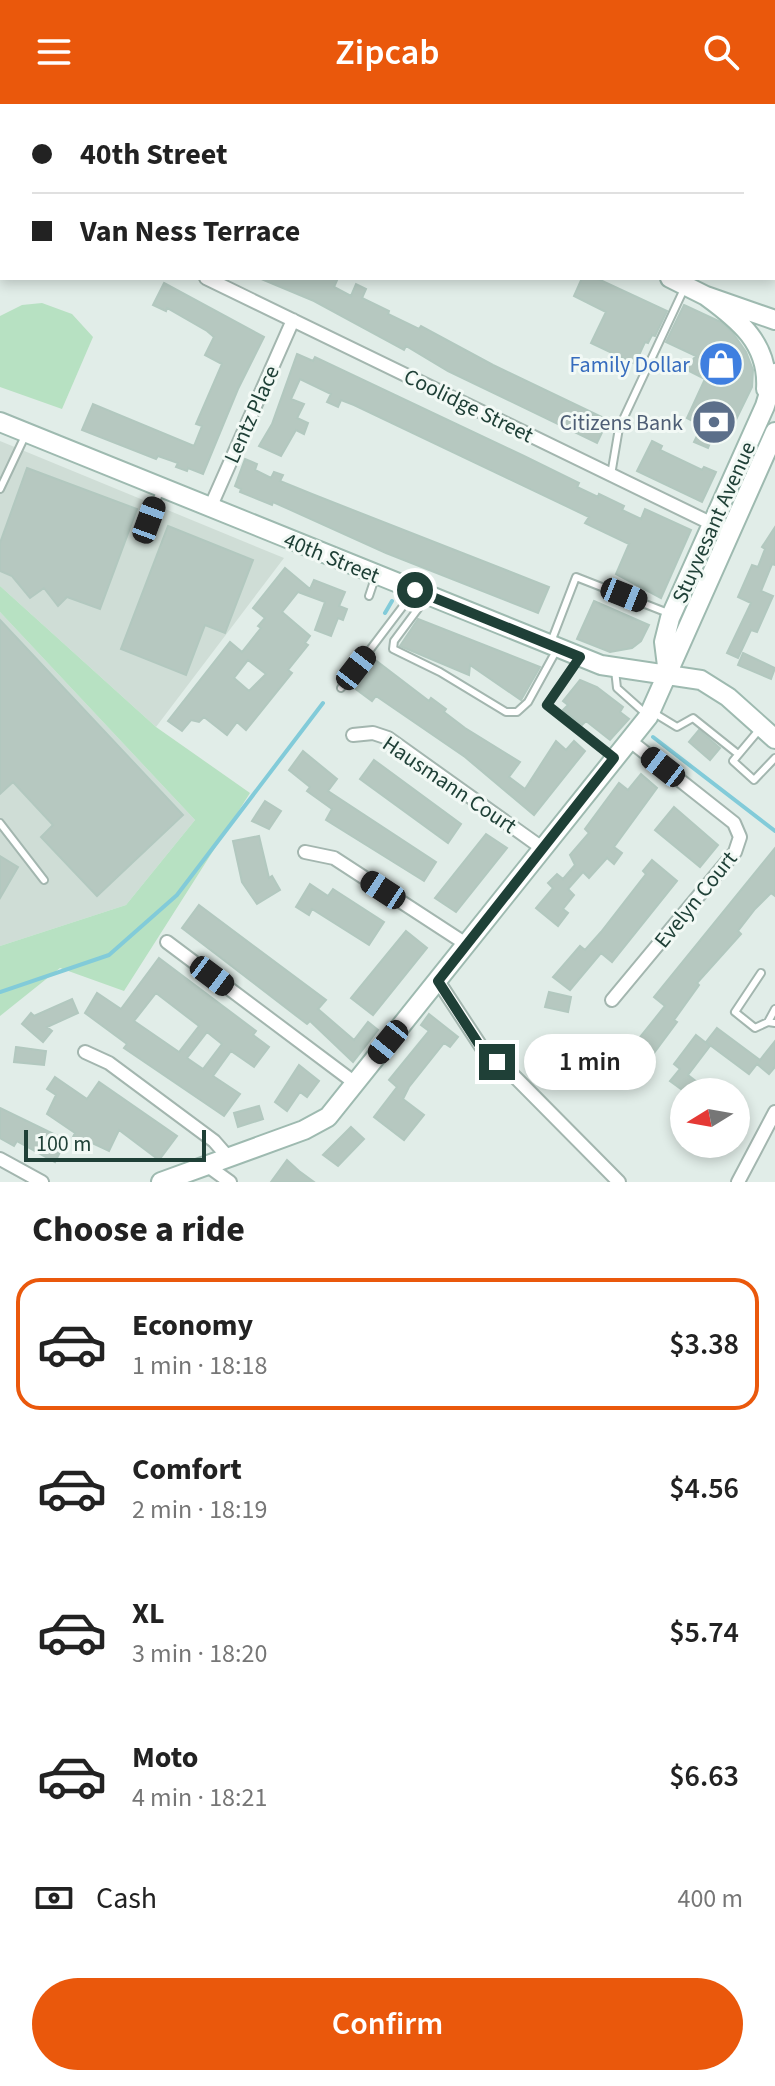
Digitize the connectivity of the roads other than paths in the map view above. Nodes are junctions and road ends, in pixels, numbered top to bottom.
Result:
1 (210, 280) edge
2 (678, 282) edge
3 (706, 296) junction
4 (293, 320) junction
5 (775, 320) edge
6 (775, 373) edge
7 (765, 406) junction
8 (0, 422) edge
9 (775, 432) edge
10 (26, 433) junction
11 (611, 475) junction
12 (161, 488) junction
13 (0, 489) edge
14 (210, 508) junction
15 (149, 520) dead end
16 (712, 524) junction
17 (731, 533) junction
18 (377, 575) junction
19 (421, 593) junction
20 (369, 596) dead end
21 (671, 614) junction
22 (554, 646) junction
23 (580, 657) junction
24 (615, 670) junction
25 (668, 674) junction
26 (341, 688) dead end
27 (649, 714) junction
28 (768, 733) edge
29 (353, 735) dead end
30 (629, 740) junction
31 (738, 754) junction
32 (614, 758) junction
33 (775, 758) edge
34 (0, 823) edge
35 (542, 848) junction
36 (305, 852) dead end
37 (44, 880) dead end
38 (167, 942) dead end
39 (466, 944) junction
40 (761, 973) dead end
41 (438, 981) junction
42 (612, 1000) dead end
43 (775, 1009) edge
44 (771, 1023) edge
45 (85, 1052) dead end
46 (355, 1083) junction
47 (775, 1112) edge
48 (228, 1157) junction
49 (0, 1159) edge
50 (205, 1164) junction
51 (42, 1182) edge
52 (161, 1182) edge
53 (230, 1182) edge
54 (619, 1182) edge
55 (738, 1182) edge

1 - 4 street, Coolidge Street
2 - 3 street
2 - 11 lane
3 - 5 street
3 - 7 street
4 - 11 street, Coolidge Street
4 - 14 street, Lentz Place
6 - 7 street, Stuyvesant Avenue
7 - 16 street, Stuyvesant Avenue
8 - 10 street, 40th Street
9 - 17 street, Stuyvesant Avenue
10 - 12 street, 40th Street
10 - 13 lane
11 - 16 street, Coolidge Street
12 - 14 street, 40th Street
12 - 15 lane
14 - 18 street, 40th Street
16 - 17 street, Coolidge Street
16 - 21 street, Stuyvesant Avenue
17 - 25 street, Stuyvesant Avenue
18 - 19 street, 40th Street
18 - 20 lane
19 - 22 street, 40th Street
19 - 22 lane
19 - 26 lane
21 - 22 lane
21 - 25 street, Stuyvesant Avenue
22 - 23 street, 40th Street
23 - 24 street, 40th Street
23 - 32 lane
24 - 25 street, 40th Street
24 - 27 lane
25 - 27 street
25 - 28 street
27 - 30 street
27 - 31 lane
28 - 31 lane
29 - 35 street, Hausmann Court
30 - 32 street
30 - 42 street, Evelyn Court
31 - 33 lane
32 - 35 street
34 - 37 lane
35 - 39 street
36 - 39 street
38 - 46 street
39 - 41 street
40 - 44 lane
41 - 46 street
41 - 54 street
43 - 44 lane
45 - 48 street
46 - 48 street
47 - 55 street
48 - 50 street
49 - 51 street
50 - 52 street
50 - 53 street

